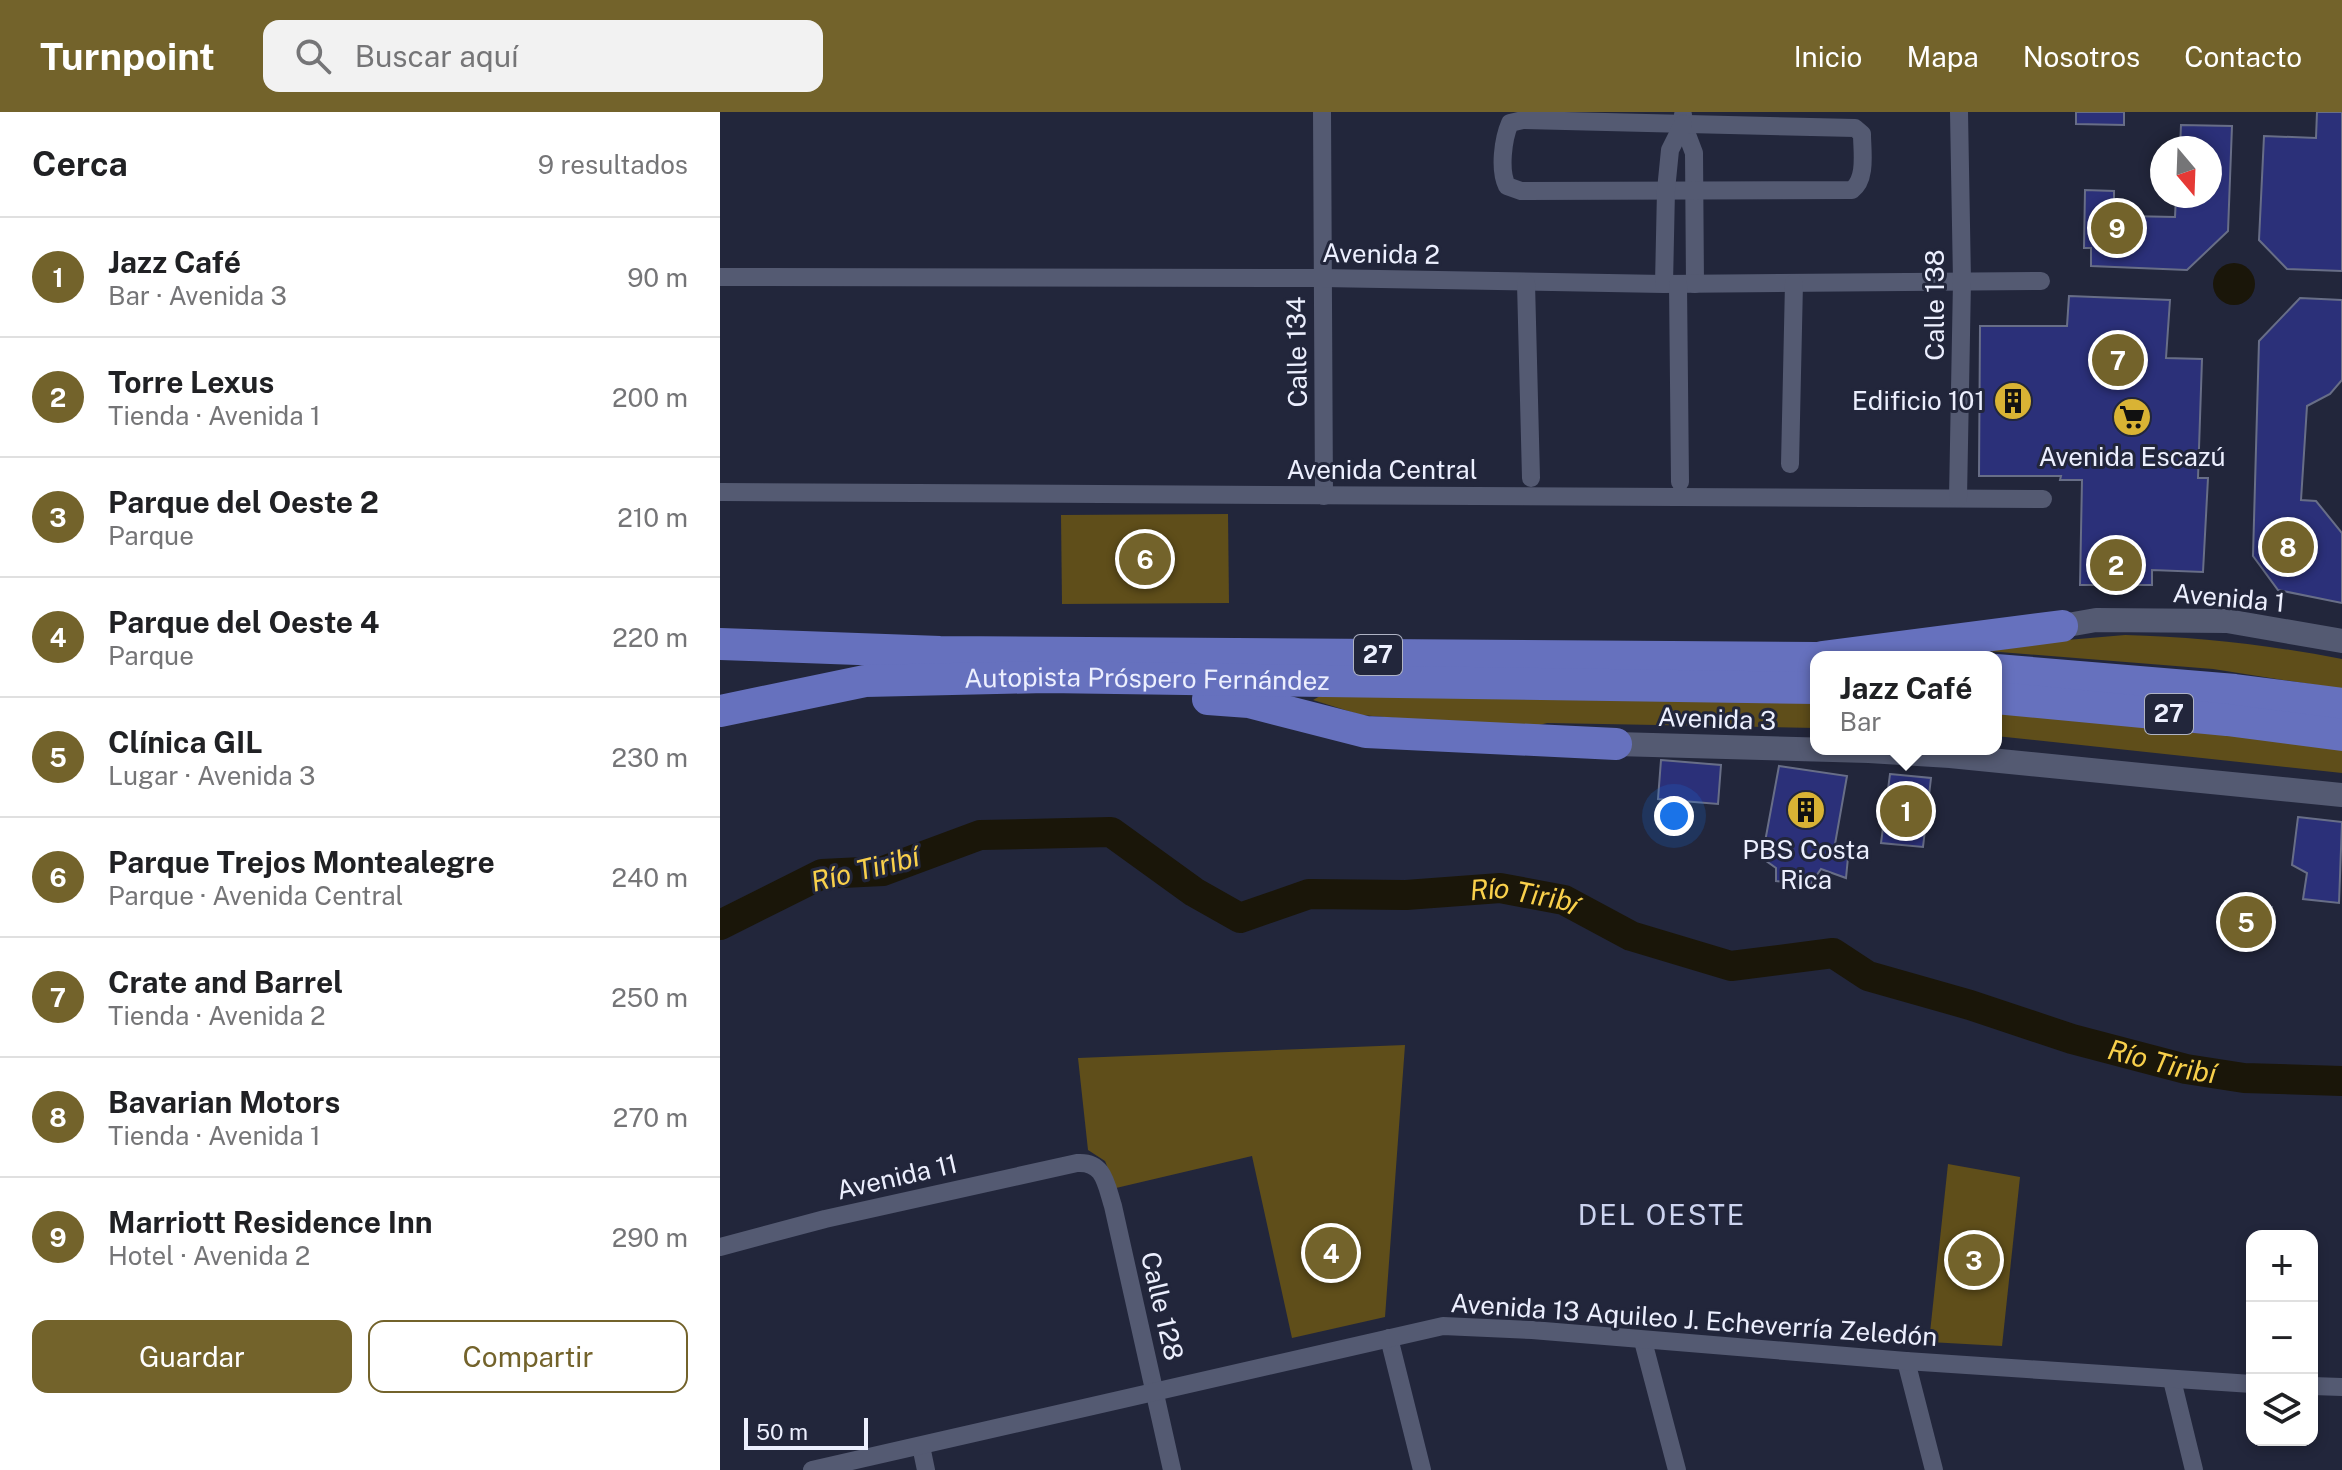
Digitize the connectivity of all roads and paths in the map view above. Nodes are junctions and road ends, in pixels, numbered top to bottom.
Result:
1 (1322, 112) edge
2 (1959, 112) edge
3 (1683, 118) edge
4 (1666, 190) junction
5 (1694, 190) junction
6 (720, 277) edge
7 (1322, 278) junction
8 (1962, 281) junction
9 (2041, 281) dead end
10 (1526, 283) junction
11 (1794, 283) junction
12 (1679, 284) junction
13 (1790, 464) dead end
14 (1531, 478) dead end
15 (1680, 482) dead end
16 (720, 492) edge
17 (1324, 496) junction
18 (1958, 498) junction
19 (2043, 499) dead end
20 (2062, 626) joint
21 (2342, 641) edge
22 (720, 644) edge
23 (1901, 651) edge
24 (1810, 664) edge
25 (1810, 664) edge
26 (2002, 671) edge
27 (1046, 677) junction
28 (2002, 699) edge
29 (2342, 704) edge
30 (720, 711) edge
31 (2342, 735) edge
32 (1616, 744) joint
33 (1810, 750) edge
34 (1934, 755) edge
35 (2342, 795) edge
36 (1087, 1162) joint
37 (720, 1247) edge
38 (1389, 1338) junction
39 (1643, 1341) junction
40 (1906, 1361) junction
41 (2172, 1380) junction
42 (2246, 1384) edge
43 (2318, 1386) edge
44 (2342, 1387) edge
45 (1155, 1392) junction
46 (921, 1446) junction
47 (812, 1470) edge
48 (926, 1470) edge
49 (1172, 1470) edge
50 (1422, 1470) edge
51 (1677, 1470) edge
52 (1934, 1470) edge
53 (2194, 1470) edge

1 - 7 street, Calle 134
2 - 8 street, Calle 138
3 - 4 street
3 - 4 street
3 - 5 street
3 - 5 street
4 - 5 street
4 - 12 street
5 - 12 street
6 - 7 street, Avenida 2
7 - 10 street, Avenida 2
7 - 17 street, Calle 134
8 - 9 street, Avenida 2
8 - 11 street, Avenida 2
8 - 18 street, Calle 138
10 - 12 street, Avenida 2
10 - 14 street
11 - 12 street, Avenida 2
11 - 13 street
12 - 15 street
16 - 17 street, Avenida Central
17 - 18 street, Avenida Central
18 - 19 street, Avenida Central
20 - 21 street, Avenida 1
20 - 23 highway
22 - 24 highway, Autopista Próspero Fernández / 27
25 - 27 highway, Autopista Próspero Fernández / 27
26 - 29 highway, 27
27 - 30 highway, Autopista Próspero Fernández / 27
27 - 32 highway
28 - 31 highway, 27
32 - 33 street, Avenida 3
34 - 35 street, Avenida 3
36 - 37 street, Avenida 11
36 - 45 street, Calle 128
38 - 39 street, Avenida 13 Aquileo J. Echeverría Zeledón
38 - 45 street, Avenida 13 Aquileo J. Echeverría Zeledón
38 - 50 street
39 - 40 street, Avenida 13 Aquileo J. Echeverría Zeledón
39 - 51 street
40 - 41 street, Avenida 13 Aquileo J. Echeverría Zeledón
40 - 52 street
41 - 42 street, Avenida 13 Aquileo J. Echeverría Zeledón
41 - 53 street
43 - 44 street
45 - 46 street, Avenida 13 Aquileo J. Echeverría Zeledón
45 - 49 street, Calle 128
46 - 47 street, Avenida 13 Aquileo J. Echeverría Zeledón
46 - 48 street

